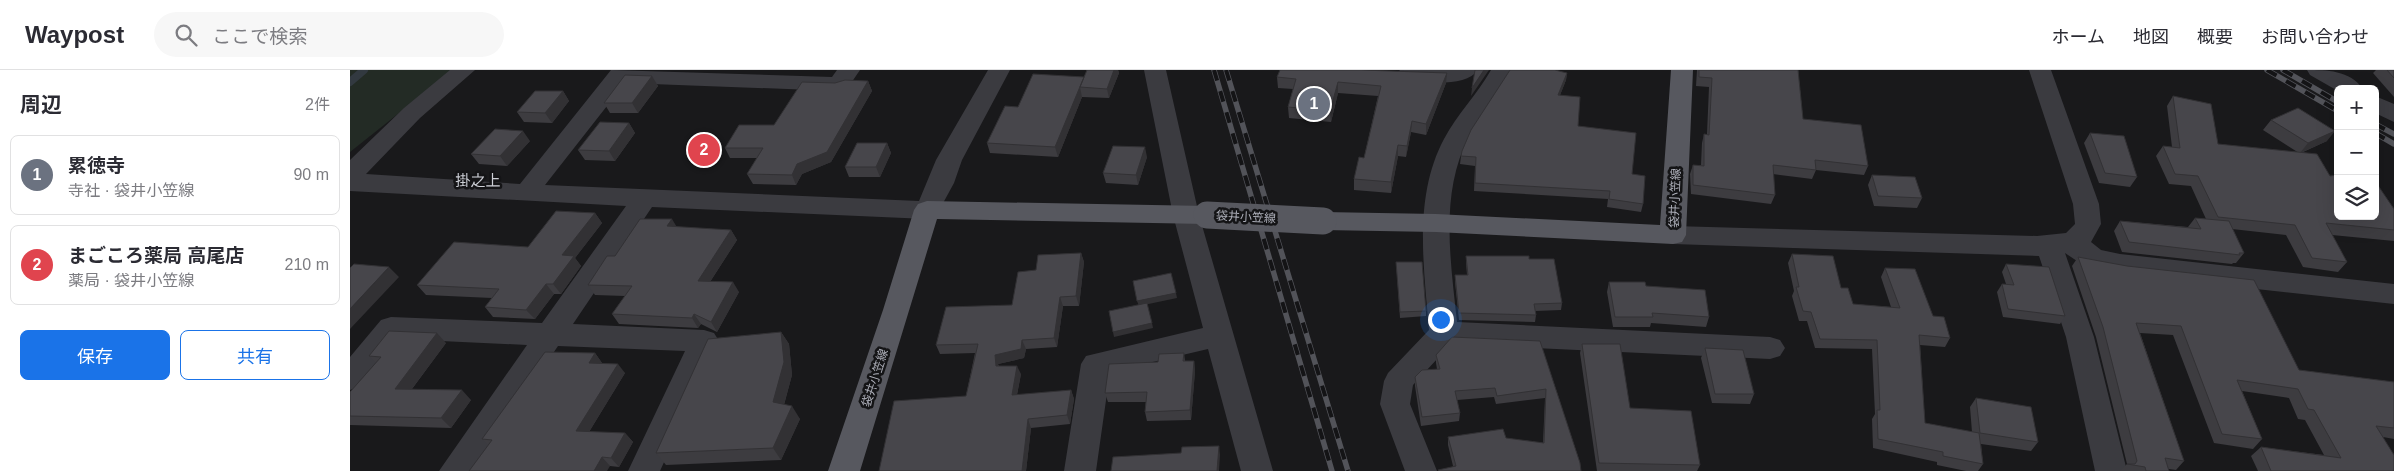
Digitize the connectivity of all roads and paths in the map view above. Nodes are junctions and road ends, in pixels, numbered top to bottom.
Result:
1 (464, 70) edge
2 (849, 70) edge
3 (999, 70) edge
4 (1156, 70) edge
5 (1468, 70) edge
6 (1682, 70) edge
7 (2040, 70) edge
8 (2318, 70) edge
9 (621, 73) edge
10 (1391, 73) edge
11 (1500, 74) edge
12 (2344, 85) edge
13 (2379, 105) edge
14 (2394, 114) edge
15 (350, 175) edge
16 (350, 182) edge
17 (526, 193) junction
18 (646, 197) junction
19 (927, 210) junction
20 (1197, 215) junction
21 (1436, 223) junction
22 (1673, 235) junction
23 (2060, 243) junction
24 (2394, 294) edge
25 (1444, 333) junction
26 (550, 335) junction
27 (1220, 336) junction
28 (1770, 348) dead end
29 (350, 378) edge
30 (455, 471) edge
31 (644, 471) edge
32 (844, 471) edge
33 (1080, 471) edge
34 (1258, 471) edge
35 (1421, 471) edge
36 (2111, 471) edge

1 - 15 street
2 - 9 street
3 - 19 street
4 - 20 street
5 - 10 street
5 - 11 street
6 - 22 main road, 袋井小笠線
7 - 23 street
8 - 12 street
9 - 17 street
11 - 21 street
13 - 14 street
16 - 17 street
17 - 18 street
18 - 19 street
18 - 26 street
19 - 20 main road, 袋井小笠線
19 - 32 main road, 袋井小笠線
20 - 21 main road, 袋井小笠線, bridge
20 - 27 street
21 - 22 main road, 袋井小笠線
21 - 25 street
22 - 23 street
23 - 24 street
23 - 36 street
25 - 28 street
25 - 35 street
26 - 29 street
26 - 30 street
26 - 31 street
27 - 33 street
27 - 34 street

